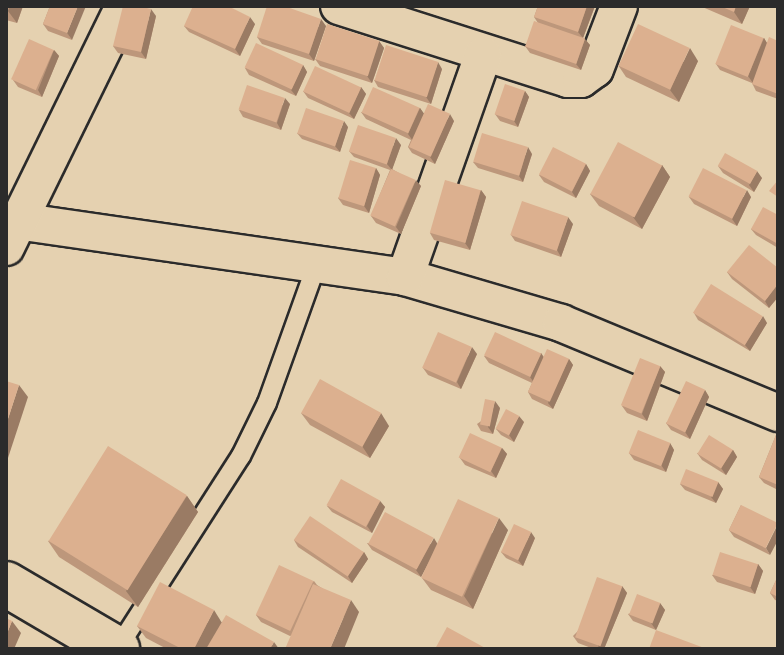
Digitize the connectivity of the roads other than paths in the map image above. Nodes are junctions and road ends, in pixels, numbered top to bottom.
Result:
1 (124, 6) edge
2 (339, 6) edge
3 (619, 6) edge
4 (483, 55) junction
5 (12, 234) edge
6 (316, 266) junction
7 (405, 277) junction
8 (778, 413) edge
9 (6, 584) edge
10 (117, 649) edge

1 - 5 street
2 - 4 street
3 - 4 street
4 - 7 street
5 - 6 street
6 - 7 street
6 - 10 lane
7 - 8 street
9 - 10 street

